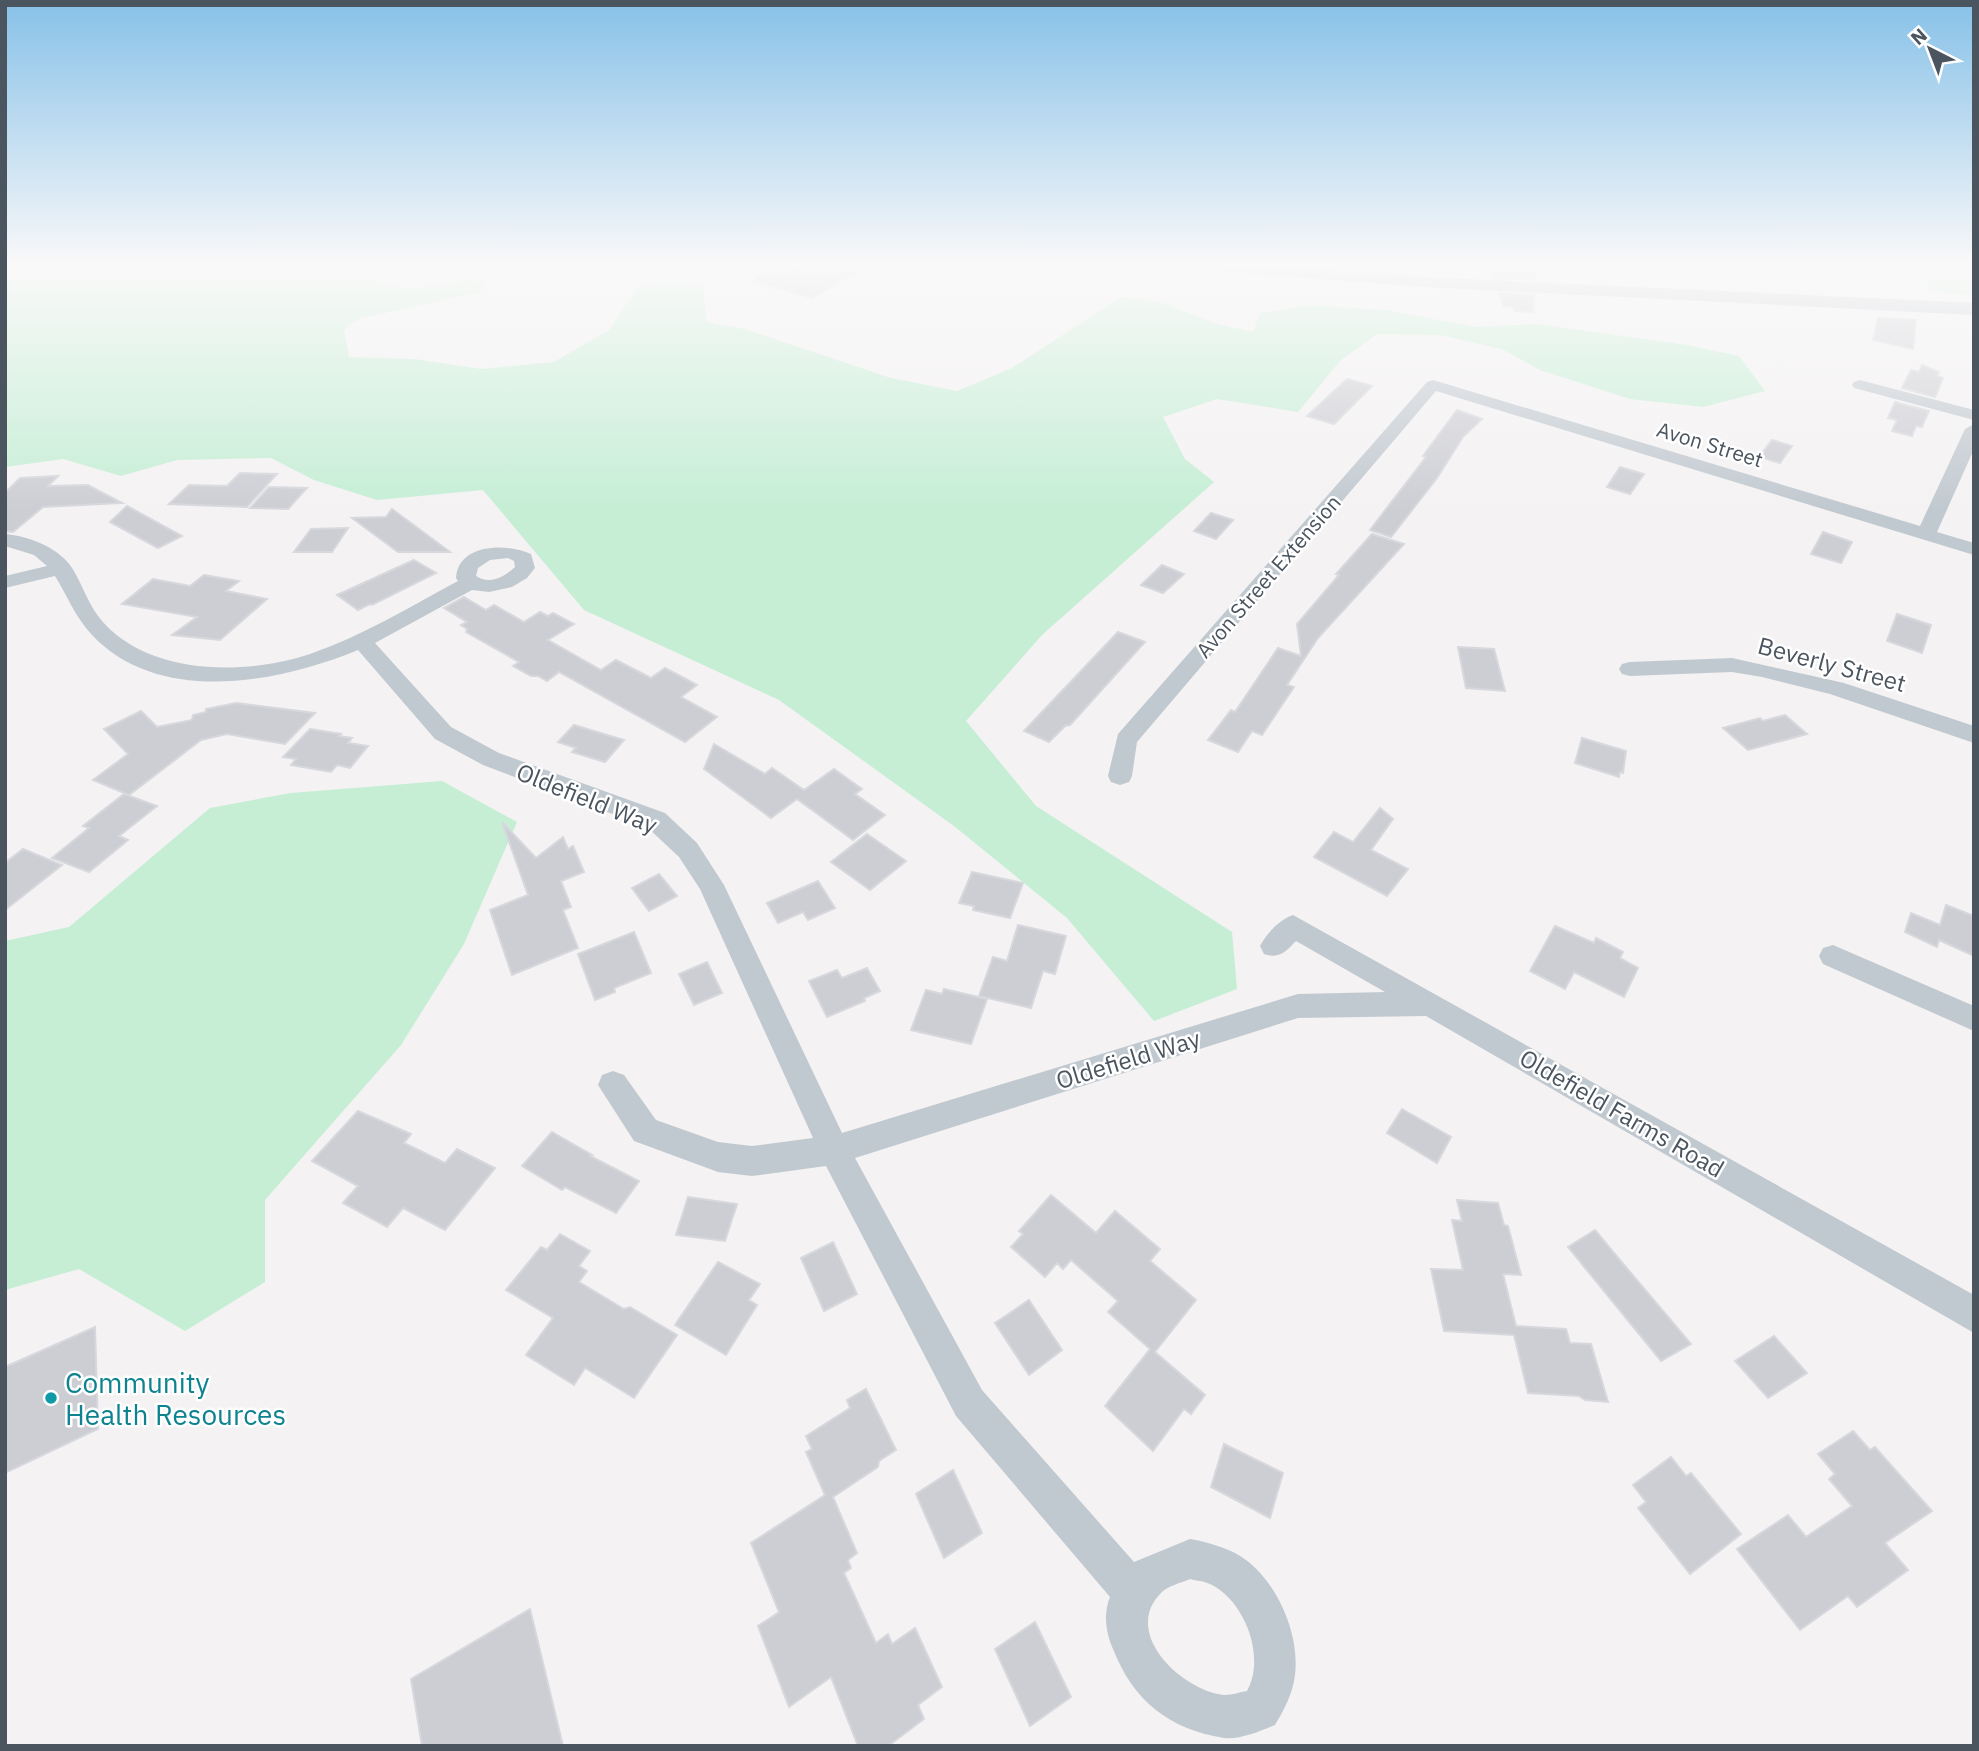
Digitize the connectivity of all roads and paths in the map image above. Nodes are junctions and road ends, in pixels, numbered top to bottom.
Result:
1 (1433, 385) joint
2 (1860, 385) dead end
3 (1974, 415) edge
4 (1974, 429) edge
5 (1926, 534) junction
6 (5, 540) edge
7 (1974, 549) edge
8 (62, 568) junction
9 (5, 582) edge
10 (471, 582) dead end
11 (362, 640) junction
12 (1630, 669) dead end
13 (1974, 735) edge
14 (1119, 776) dead end
15 (1274, 946) dead end
16 (1833, 956) dead end
17 (1429, 1004) junction
18 (1974, 1018) edge
19 (613, 1085) dead end
20 (834, 1150) junction
21 (1974, 1315) edge
22 (1135, 1595) dead end

1 - 5 street, Avon Street
1 - 14 street, Avon Street Extension
2 - 3 street
4 - 5 street
5 - 7 street, Avon Street
6 - 8 street
8 - 9 street
8 - 11 street
10 - 11 street
11 - 20 street, Oldefield Way
12 - 13 street, Beverly Street
15 - 17 street, Oldefield Farms Road
16 - 18 street
17 - 20 street, Oldefield Way
17 - 21 street, Oldefield Farms Road
19 - 20 street, Oldefield Way
20 - 22 street, Oldefield Way

